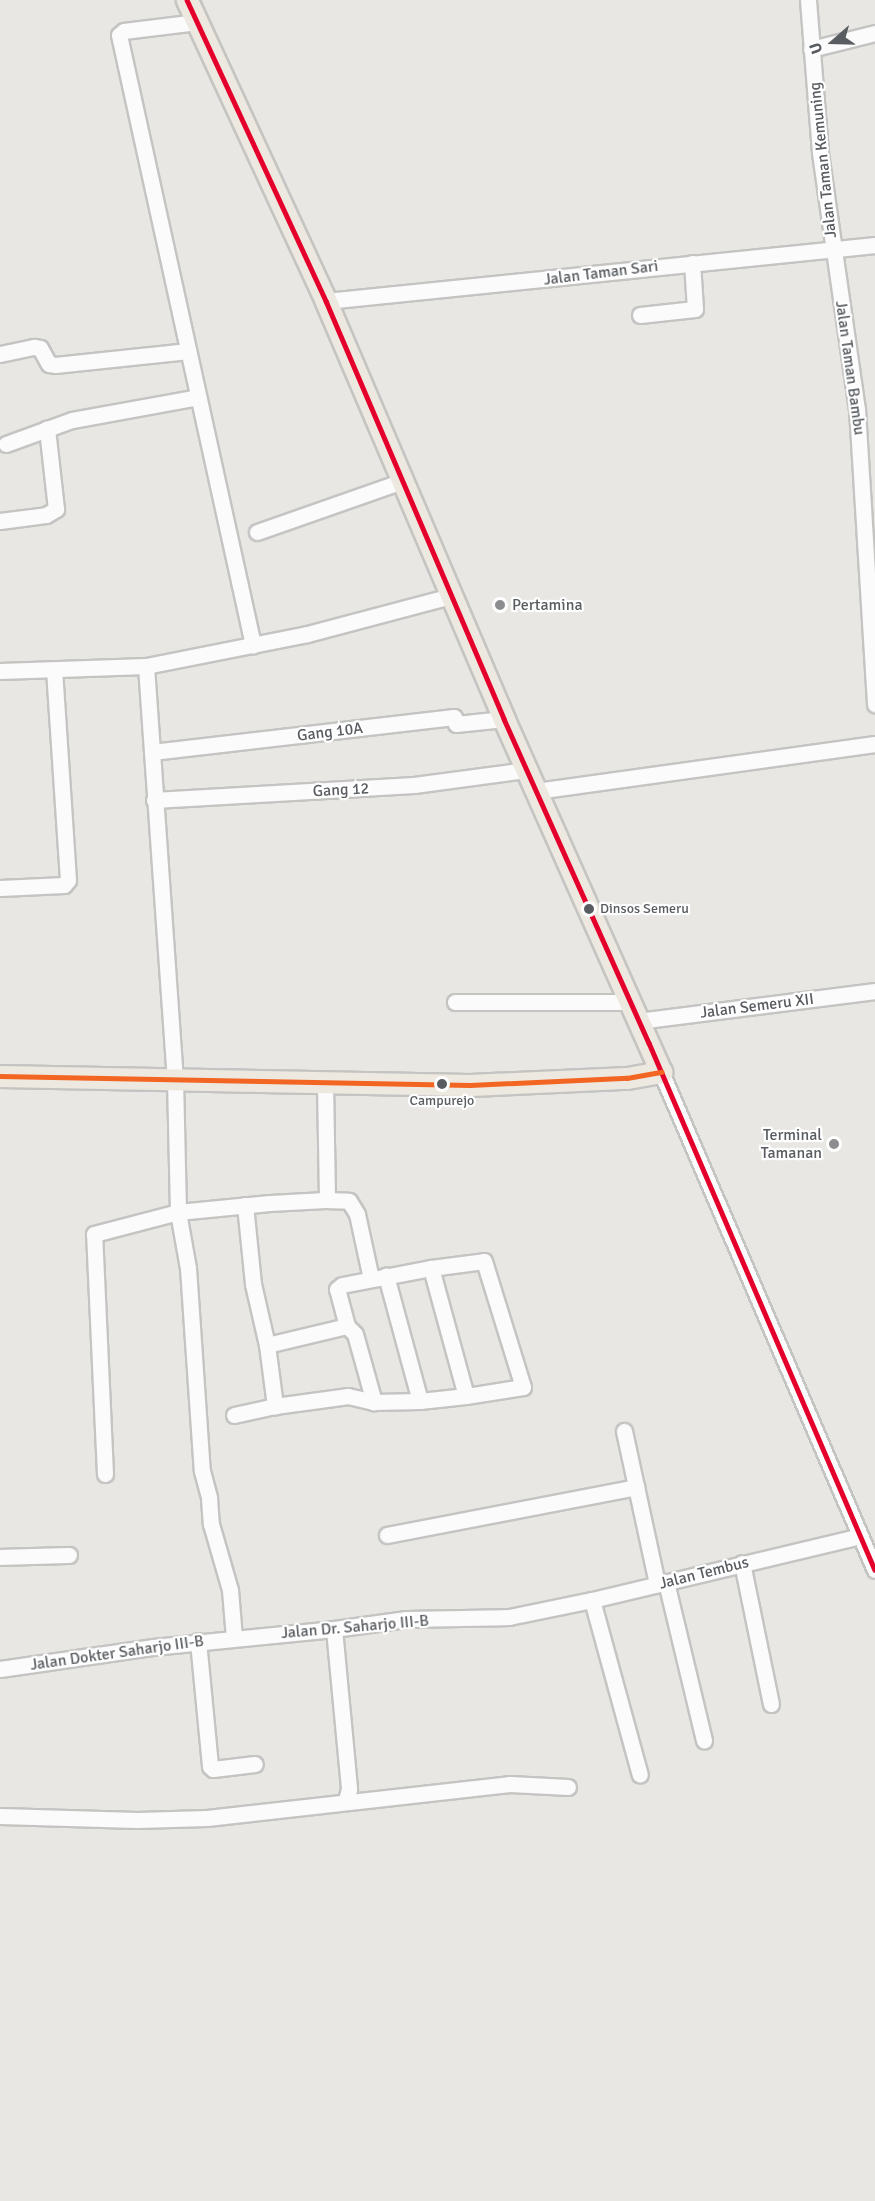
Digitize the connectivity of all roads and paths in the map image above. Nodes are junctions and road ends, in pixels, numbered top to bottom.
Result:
1 (188, 0) edge
2 (808, 0) edge
3 (197, 22) junction
4 (875, 33) edge
5 (811, 49) junction
6 (875, 245) edge
7 (833, 249) junction
8 (692, 263) junction
9 (326, 301) junction
10 (640, 315) dead end
11 (188, 351) junction
12 (0, 354) edge
13 (198, 397) junction
14 (48, 429) junction
15 (6, 444) dead end
16 (403, 481) junction
17 (0, 521) edge
18 (257, 532) dead end
19 (872, 581) edge
20 (451, 596) junction
21 (252, 645) junction
22 (146, 666) junction
23 (54, 670) junction
24 (0, 671) edge
25 (875, 704) edge
26 (504, 719) junction
27 (875, 744) edge
28 (152, 752) junction
29 (526, 770) junction
30 (536, 790) junction
31 (154, 800) junction
32 (0, 888) edge
33 (875, 991) edge
34 (455, 1002) dead end
35 (634, 1011) junction
36 (661, 1072) junction
37 (0, 1076) edge
38 (175, 1079) junction
39 (325, 1082) junction
40 (325, 1200) junction
41 (245, 1205) junction
42 (178, 1212) junction
43 (431, 1268) junction
44 (378, 1277) junction
45 (347, 1326) junction
46 (267, 1345) junction
47 (466, 1396) junction
48 (420, 1401) junction
49 (374, 1402) junction
50 (275, 1406) junction
51 (234, 1415) dead end
52 (624, 1431) dead end
53 (105, 1474) dead end
54 (636, 1487) junction
55 (387, 1535) dead end
56 (860, 1536) junction
57 (69, 1555) dead end
58 (0, 1557) edge
59 (742, 1563) junction
60 (875, 1570) edge
61 (662, 1583) junction
62 (592, 1600) junction
63 (548, 1610) joint
64 (334, 1629) junction
65 (234, 1638) junction
66 (198, 1641) junction
67 (0, 1669) edge
68 (771, 1704) dead end
69 (704, 1740) dead end
70 (255, 1764) dead end
71 (640, 1774) dead end
72 (568, 1787) dead end
73 (346, 1800) junction
74 (0, 1816) edge

1 - 3 highway
2 - 5 street, Jalan Taman Kemuning
3 - 9 highway
3 - 11 street
4 - 5 street
5 - 7 street, Jalan Taman Kemuning
6 - 7 street, Jalan Taman Sari
7 - 8 street, Jalan Taman Sari
7 - 19 street, Jalan Taman Bambu
8 - 9 street, Jalan Taman Sari
8 - 10 street
9 - 16 highway
11 - 12 street
11 - 13 street
13 - 14 street
13 - 21 street
14 - 15 street
14 - 17 street
16 - 18 street
16 - 20 highway
19 - 25 street, Jalan Taman Bambu
20 - 21 street
20 - 26 highway
21 - 22 street
22 - 23 street
22 - 28 street
23 - 24 street
23 - 32 street
26 - 28 street, Gang 10A
26 - 29 highway
27 - 30 street
28 - 31 street
29 - 30 highway
29 - 31 street, Gang 12
30 - 35 highway
31 - 38 street
33 - 35 street, Jalan Semeru XII
34 - 35 street, Jalan Semeru XII
35 - 36 highway
36 - 39 highway
36 - 56 street
37 - 38 highway
38 - 39 highway
38 - 42 street
39 - 40 street
40 - 41 street
40 - 44 street
41 - 42 street
41 - 46 street
42 - 53 street
42 - 65 street
43 - 44 street
43 - 47 street
43 - 47 street
44 - 45 street
44 - 48 street
45 - 46 street
45 - 49 street
46 - 50 street
47 - 48 street
48 - 49 street
49 - 50 street
50 - 51 street
52 - 54 street
54 - 55 street
54 - 61 street
56 - 59 street, Jalan Tembus
56 - 60 street
57 - 58 street
59 - 61 street, Jalan Tembus
59 - 68 street
61 - 62 street, Jalan Tembus
61 - 69 street
62 - 63 street, Jalan Tembus
62 - 71 street
63 - 64 street, Jalan Dr. Saharjo III-B
64 - 65 street, Jalan Dr. Saharjo III-B
64 - 73 street
65 - 66 street, Jalan Dokter Saharjo III-B
66 - 67 street, Jalan Dokter Saharjo III-B
66 - 70 street
72 - 73 street
73 - 74 street

